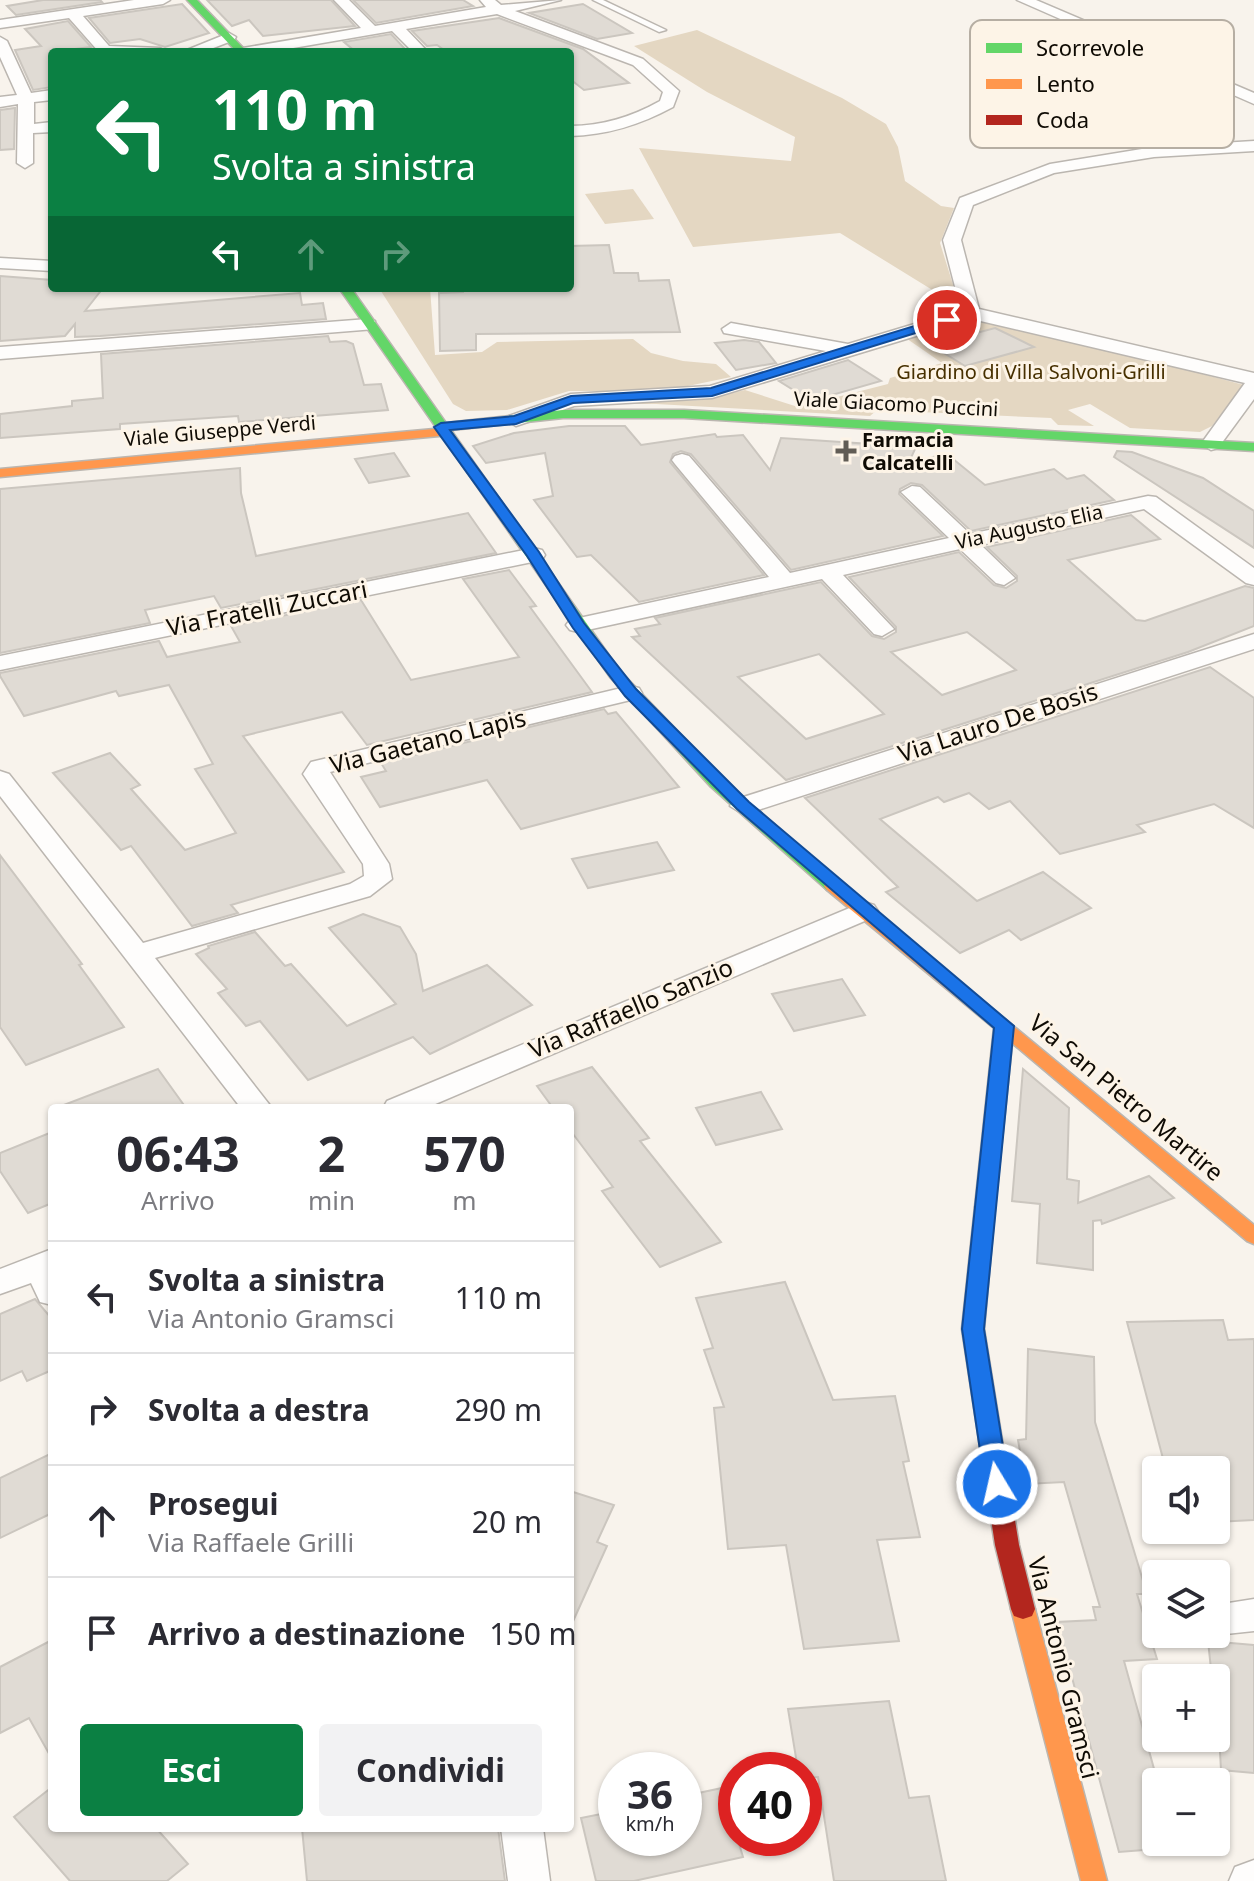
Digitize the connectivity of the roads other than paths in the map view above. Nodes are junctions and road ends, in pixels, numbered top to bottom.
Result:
1 (163, 0) edge
2 (192, 0) edge
3 (341, 0) edge
4 (554, 0) edge
5 (597, 0) edge
6 (1024, 0) edge
7 (492, 4) edge
8 (73, 14) junction
9 (1070, 20) edge
10 (0, 24) edge
11 (395, 26) junction
12 (371, 30) junction
13 (662, 30) dead end
14 (229, 37) junction
15 (0, 41) edge
16 (103, 48) edge
17 (200, 48) edge
18 (239, 48) edge
19 (266, 48) edge
20 (417, 48) edge
21 (1234, 90) edge
22 (48, 95) edge
23 (26, 98) junction
24 (1254, 99) edge
25 (0, 102) edge
26 (48, 127) edge
27 (26, 129) junction
28 (574, 131) edge
29 (1254, 146) edge
30 (1234, 147) edge
31 (1221, 148) edge
32 (25, 163) dead end
33 (0, 263) edge
34 (48, 266) edge
35 (347, 292) edge
36 (971, 313) junction
37 (368, 325) junction
38 (731, 329) dead end
39 (844, 349) junction
40 (0, 353) edge
41 (1254, 382) edge
42 (516, 420) junction
43 (440, 427) junction
44 (1211, 444) junction
45 (1254, 447) edge
46 (0, 459) edge
47 (682, 460) dead end
48 (0, 473) edge
49 (912, 492) dead end
50 (962, 541) junction
51 (534, 555) junction
52 (826, 570) junction
53 (1004, 578) dead end
54 (1254, 578) edge
55 (783, 579) junction
56 (578, 625) junction
57 (882, 629) dead end
58 (1254, 641) edge
59 (0, 663) edge
60 (630, 693) junction
61 (0, 779) edge
62 (743, 806) junction
63 (864, 911) junction
64 (135, 955) junction
65 (1004, 1026) junction
66 (254, 1104) edge
67 (407, 1104) edge
68 (1254, 1236) edge
69 (48, 1274) edge
70 (0, 1282) edge
71 (523, 1832) edge
72 (529, 1881) edge
73 (1094, 1881) edge

1 - 8 street
2 - 14 street
3 - 12 street
4 - 7 street
5 - 13 lane
6 - 9 street
7 - 11 street
7 - 28 street
8 - 10 street
8 - 16 street
11 - 12 street
11 - 20 street
12 - 19 street
14 - 17 street
14 - 18 street
15 - 23 street
21 - 24 street
22 - 23 street
23 - 25 street
23 - 27 street
26 - 27 street
27 - 32 street
29 - 30 street
31 - 36 street
33 - 34 street
35 - 37 street
36 - 39 street
36 - 41 street
37 - 40 street
37 - 43 street
38 - 39 street
39 - 42 street
41 - 44 street
42 - 43 street, Viale Giacomo Puccini
42 - 44 street, Viale Giacomo Puccini
43 - 46 street, Viale Giuseppe Verdi
43 - 48 street, Viale Giuseppe Verdi
43 - 51 street
44 - 45 street, Viale Giacomo Puccini
47 - 55 street
49 - 50 street
50 - 52 street, Via Augusto Elia
50 - 53 street
50 - 54 street, Via Augusto Elia
51 - 56 street
51 - 59 street, Via Fratelli Zuccari
52 - 55 street, Via Augusto Elia
52 - 57 street
55 - 56 street, Via Augusto Elia
56 - 60 street
58 - 62 street, Via Lauro De Bosis
60 - 62 street
60 - 64 street, Via Gaetano Lapis
61 - 64 street
62 - 63 street
63 - 65 street
63 - 67 street, Via Raffaello Sanzio
64 - 66 street
65 - 68 street, Via San Pietro Martire
65 - 73 street, Via Antonio Gramsci
69 - 70 street
71 - 72 street

